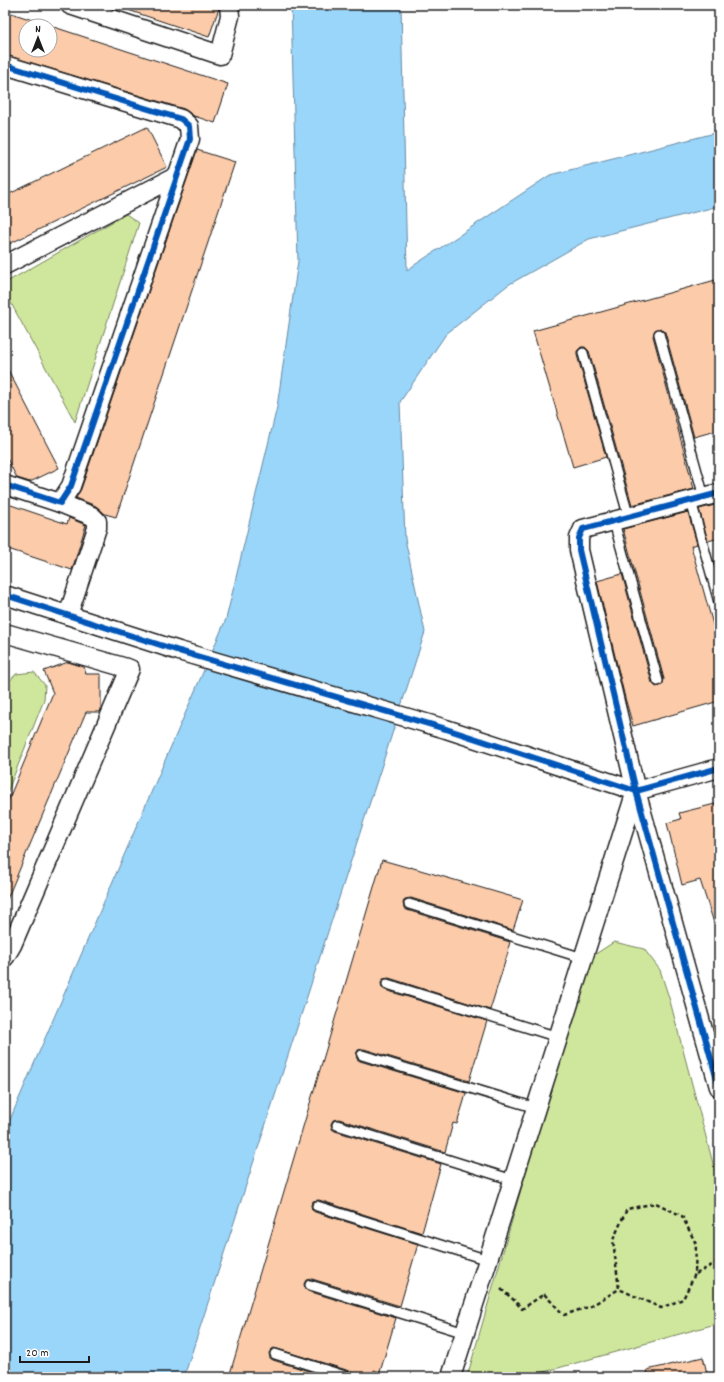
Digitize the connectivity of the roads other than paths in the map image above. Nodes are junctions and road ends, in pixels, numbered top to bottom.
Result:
1 (70, 5) edge
2 (229, 5) edge
3 (5, 65) edge
4 (177, 176) junction
5 (5, 265) edge
6 (659, 334) dead end
7 (583, 353) dead end
8 (6, 483) edge
9 (705, 497) edge
10 (60, 503) junction
11 (622, 520) junction
12 (5, 595) edge
13 (719, 602) edge
14 (68, 615) junction
15 (5, 633) edge
16 (658, 681) dead end
17 (719, 768) edge
18 (636, 791) junction
19 (409, 904) dead end
20 (5, 957) edge
21 (583, 958) junction
22 (387, 984) dead end
23 (558, 1037) junction
24 (362, 1054) dead end
25 (719, 1087) edge
26 (536, 1108) junction
27 (338, 1125) dead end
28 (513, 1180) junction
29 (317, 1206) dead end
30 (486, 1268) junction
31 (310, 1285) dead end
32 (465, 1333) junction
33 (275, 1354) dead end
34 (348, 1377) edge
35 (451, 1377) edge

1 - 2 street
3 - 4 street
4 - 5 street
4 - 10 street
6 - 9 lane
7 - 11 lane
8 - 10 street
9 - 11 street
9 - 13 lane
10 - 14 street
11 - 16 lane
11 - 18 street
12 - 14 street
14 - 18 street
15 - 20 street
17 - 18 street
18 - 21 street
18 - 25 street
19 - 21 lane
21 - 23 street
22 - 23 lane
23 - 26 street
24 - 26 lane
26 - 28 street
27 - 28 lane
28 - 30 street
29 - 30 lane
30 - 32 street
31 - 32 lane
32 - 35 street
33 - 34 lane

